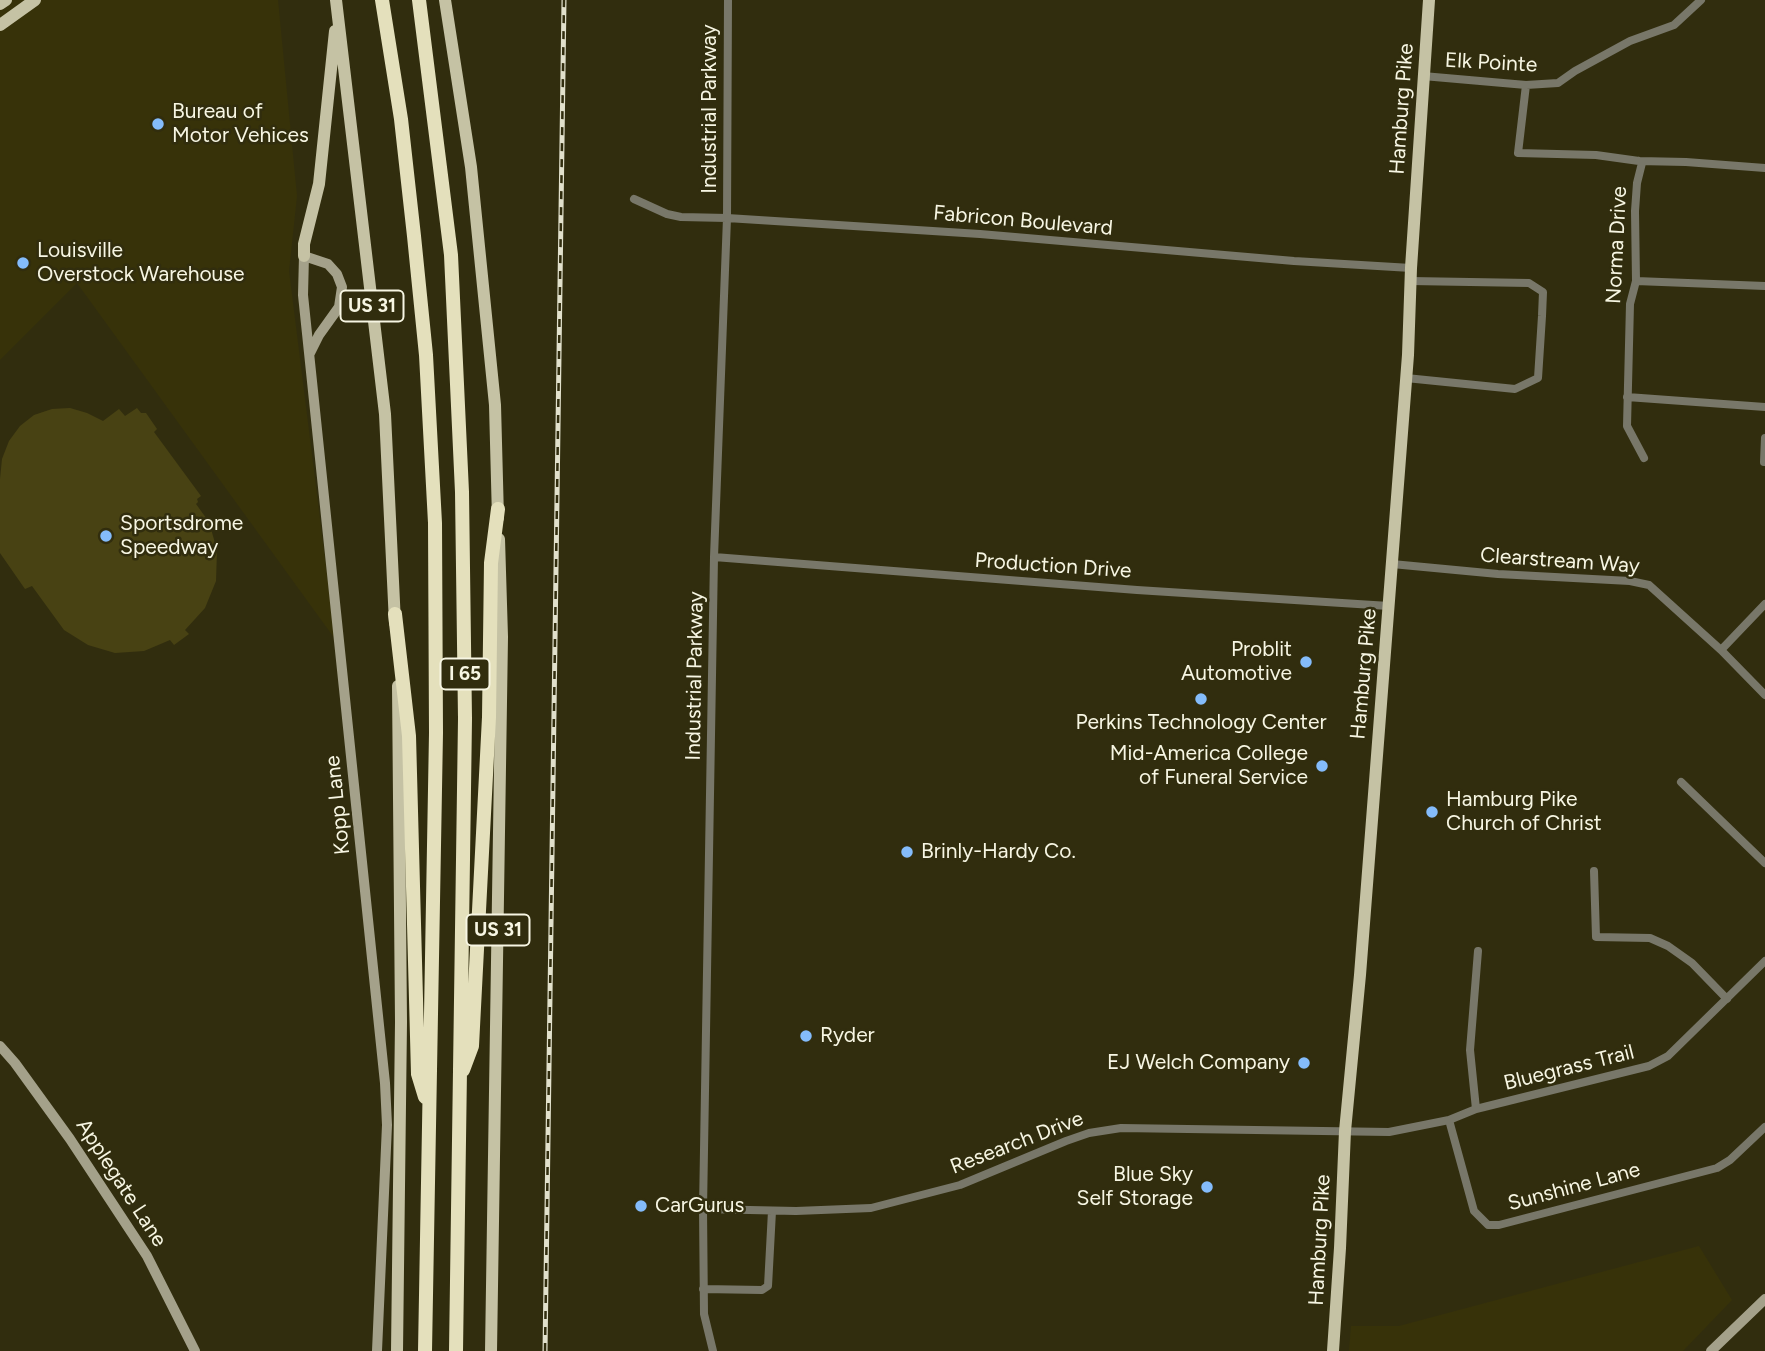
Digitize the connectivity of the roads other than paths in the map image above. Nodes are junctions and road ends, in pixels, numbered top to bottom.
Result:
1 (6, 0) edge
2 (35, 0) edge
3 (382, 0) edge
4 (419, 0) edge
5 (445, 0) edge
6 (728, 0) edge
7 (1429, 0) edge
8 (1701, 0) edge
9 (337, 3) edge
10 (0, 4) edge
11 (0, 25) edge
12 (1423, 76) junction
13 (1525, 85) junction
14 (1639, 161) junction
15 (1765, 168) edge
16 (634, 199) dead end
17 (727, 218) junction
18 (304, 256) junction
19 (1411, 274) junction
20 (1636, 281) junction
21 (1765, 286) edge
22 (310, 353) junction
23 (1406, 378) junction
24 (1627, 397) junction
25 (1765, 407) edge
26 (1765, 438) edge
27 (1644, 458) dead end
28 (1764, 462) edge
29 (498, 509) junction
30 (715, 557) junction
31 (1392, 564) junction
32 (1765, 604) edge
33 (1389, 606) junction
34 (395, 614) junction
35 (1721, 650) junction
36 (1765, 695) edge
37 (1681, 782) dead end
38 (1765, 863) edge
39 (1594, 870) dead end
40 (1478, 951) dead end
41 (1765, 961) edge
42 (1727, 999) junction
43 (0, 1046) edge
44 (460, 1077) junction
45 (1476, 1109) junction
46 (430, 1110) junction
47 (1449, 1120) junction
48 (1765, 1127) edge
49 (1345, 1131) junction
50 (703, 1209) junction
51 (772, 1211) junction
52 (703, 1289) junction
53 (1765, 1298) edge
54 (195, 1351) edge
55 (377, 1351) edge
56 (397, 1351) edge
57 (425, 1351) edge
58 (456, 1351) edge
59 (491, 1351) edge
60 (713, 1351) edge
61 (1333, 1351) edge
62 (1712, 1351) edge

1 - 10 main road
2 - 11 main road
3 - 46 highway, I 65
4 - 44 highway, I 65
5 - 29 main road, US 31
6 - 17 street, Industrial Parkway
7 - 12 main road, Hamburg Pike
8 - 13 street, Elk Pointe
9 - 18 main road
9 - 34 main road, US 31
12 - 13 street, Elk Pointe
12 - 19 main road, Hamburg Pike
13 - 14 street, Norma Drive
14 - 15 street
14 - 20 street, Norma Drive
16 - 17 street, Fabricon Boulevard
17 - 19 street, Fabricon Boulevard
17 - 30 street, Industrial Parkway
18 - 22 street, Kopp Lane
18 - 22 street
19 - 23 main road, Hamburg Pike
19 - 23 street, Fabricon Boulevard
20 - 21 street
20 - 24 street, Norma Drive
22 - 55 street, Kopp Lane
23 - 31 main road, Hamburg Pike
24 - 25 street
24 - 27 street, Norma Drive
26 - 28 street
29 - 44 highway
29 - 59 main road, US 31
30 - 33 street, Production Drive
30 - 50 street, Industrial Parkway
31 - 33 main road, Hamburg Pike
31 - 35 street, Clearstream Way
32 - 35 street
33 - 49 main road, Hamburg Pike
34 - 46 highway
34 - 56 main road, US 31
35 - 36 street, Clearstream Way
37 - 38 street
39 - 42 street
40 - 45 street
41 - 42 street, Bluegrass Trail
42 - 45 street, Bluegrass Trail
43 - 54 street, Applegate Lane
44 - 58 highway, I 65
45 - 47 street, Bluegrass Trail
46 - 57 highway, I 65
47 - 48 street, Sunshine Lane
47 - 49 street, Bluegrass Trail
49 - 51 street, Research Drive
49 - 61 main road, Hamburg Pike
50 - 51 street, Research Drive
50 - 52 street, Industrial Parkway
51 - 52 street
52 - 60 street, Industrial Parkway
53 - 62 street

